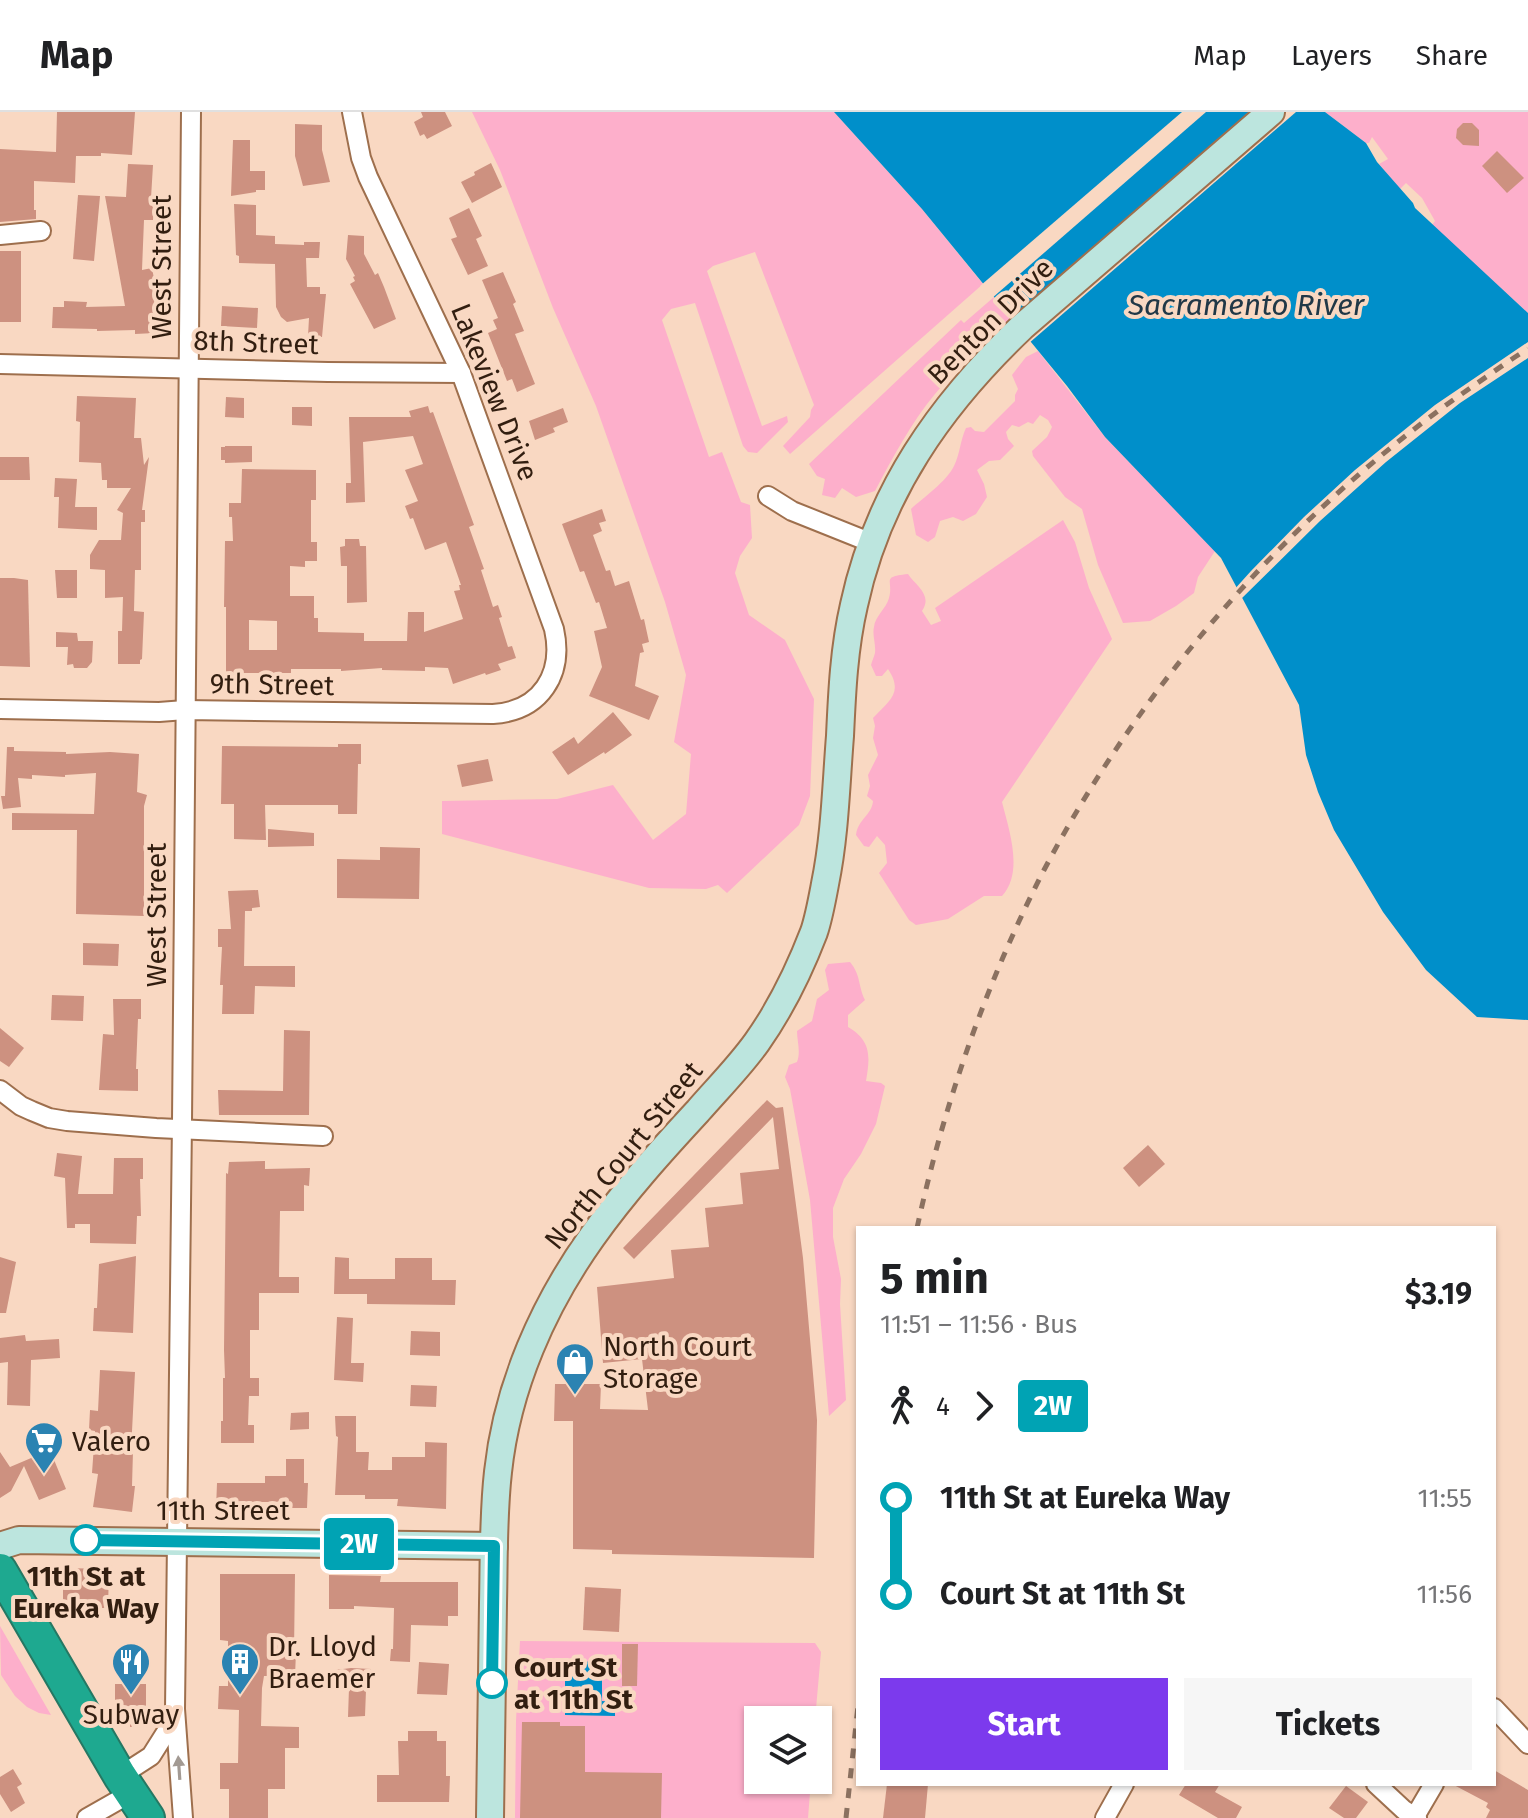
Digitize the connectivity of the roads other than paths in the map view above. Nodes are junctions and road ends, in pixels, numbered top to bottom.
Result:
1 (191, 112) edge
2 (352, 112) edge
3 (1271, 112) edge
4 (41, 231) dead end
5 (0, 235) edge
6 (0, 364) edge
7 (189, 368) junction
8 (461, 373) junction
9 (768, 496) dead end
10 (872, 543) junction
11 (538, 696) joint
12 (0, 709) edge
13 (185, 710) junction
14 (816, 927) joint
15 (0, 1090) edge
16 (182, 1128) junction
17 (323, 1136) dead end
18 (177, 1542) junction
19 (0, 1546) edge
20 (494, 1546) junction
21 (0, 1570) edge
22 (1496, 1710) edge
23 (175, 1718) junction
24 (1528, 1744) edge
25 (1123, 1786) edge
26 (1378, 1786) edge
27 (1433, 1786) edge
28 (133, 1796) edge
29 (87, 1818) edge
30 (183, 1818) edge
31 (490, 1818) edge
32 (1105, 1818) edge
33 (1416, 1818) edge

1 - 7 street, West Street
2 - 8 street, Lakeview Drive
3 - 10 street, Benton Drive
4 - 5 street
6 - 7 street, 8th Street
7 - 8 street, 8th Street
7 - 13 street, West Street
8 - 11 street, Lakeview Drive
9 - 10 street
10 - 14 street, Benton Drive
11 - 13 street, 9th Street
12 - 13 street, 9th Street
13 - 16 street, West Street
14 - 20 street, North Court Street
15 - 16 street
16 - 17 street
16 - 18 street, West Street
18 - 19 street, 11th Street
18 - 20 street, 11th Street
18 - 23 street, West Street
20 - 31 street, North Court Street
21 - 28 highway
22 - 24 street
23 - 28 street
30 -> 23 street, West Street
25 - 32 street
26 - 33 street
27 - 33 street
28 - 29 street

